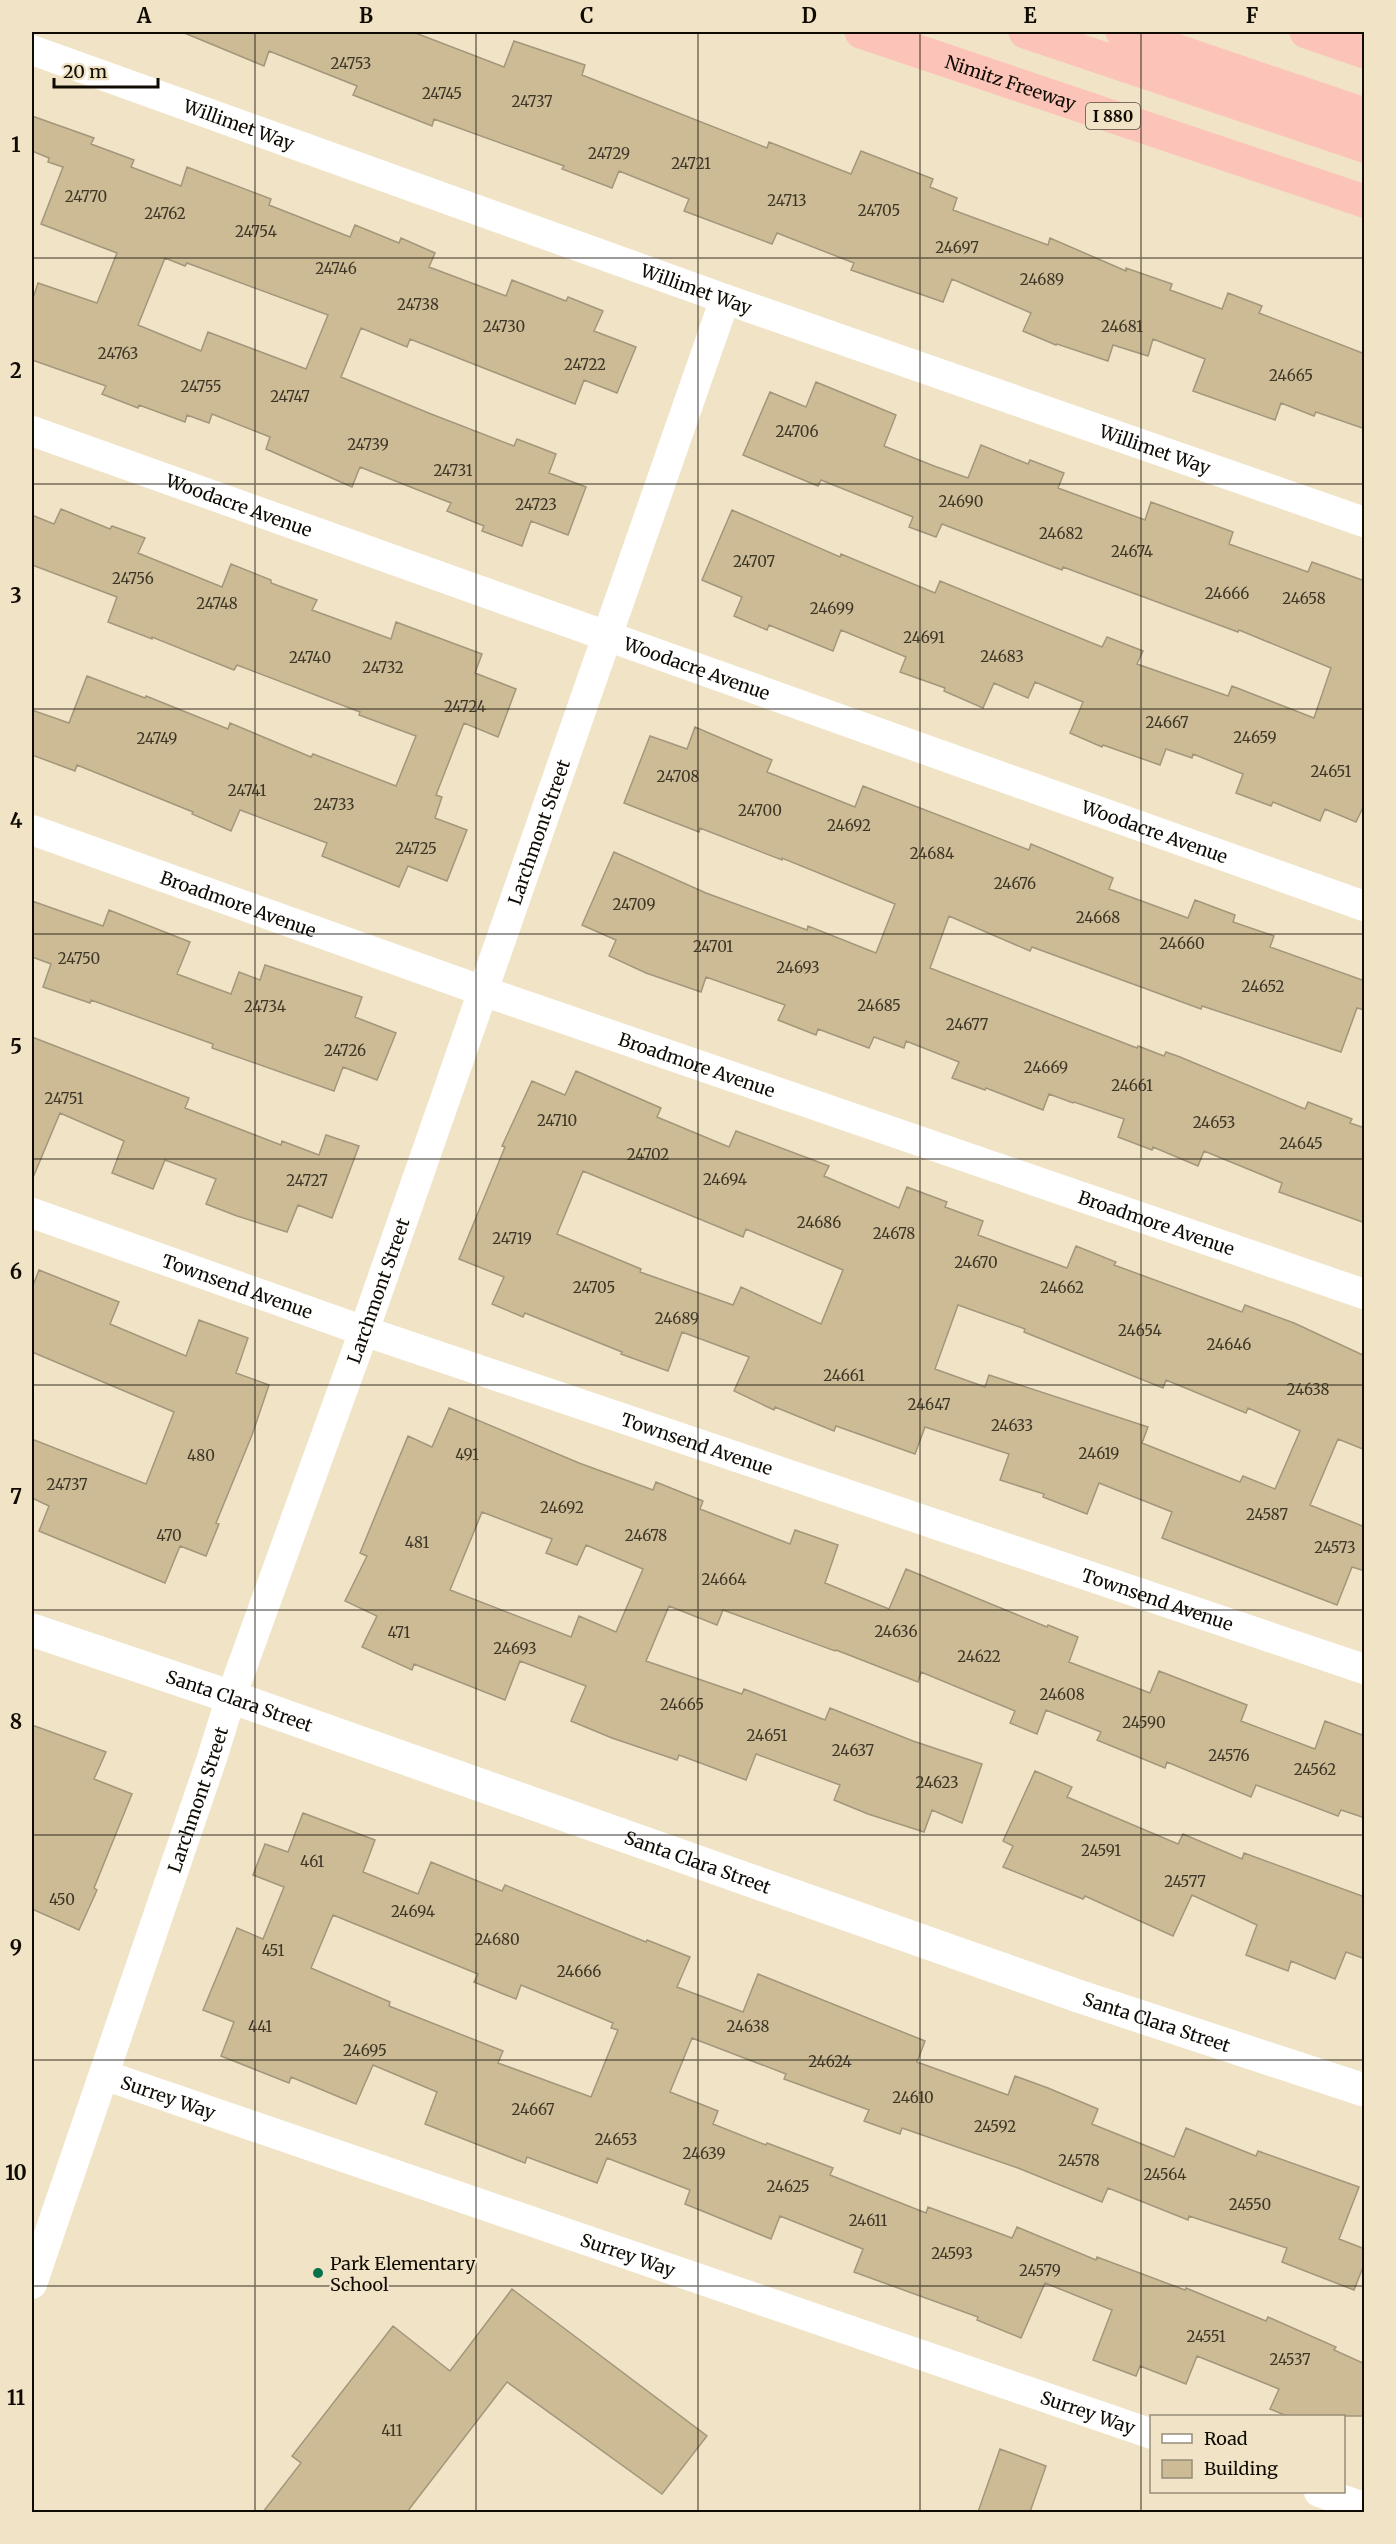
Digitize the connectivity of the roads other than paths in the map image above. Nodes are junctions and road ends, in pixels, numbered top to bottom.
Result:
1 (861, 32) edge
2 (1024, 32) edge
3 (1122, 32) edge
4 (1306, 32) edge
5 (32, 50) edge
6 (1365, 52) edge
7 (1365, 114) edge
8 (1365, 146) edge
9 (1365, 201) edge
10 (725, 299) junction
11 (32, 431) edge
12 (1365, 522) edge
13 (607, 635) junction
14 (32, 830) edge
15 (1365, 906) edge
16 (483, 991) junction
17 (32, 1214) edge
18 (1365, 1294) edge
19 (364, 1331) junction
20 (32, 1630) edge
21 (1365, 1669) edge
22 (231, 1697) junction
23 (104, 2075) junction
24 (1365, 2090) edge
25 (32, 2284) edge
26 (1150, 2433) edge
27 (1322, 2493) edge
28 (1365, 2507) edge

1 - 9 highway, Nimitz Freeway / I 880
2 - 8 highway
3 - 7 highway
4 - 6 highway
5 - 10 street, Willimet Way
10 - 12 street, Willimet Way
10 - 13 street, Larchmont Street
11 - 13 street, Woodacre Avenue
13 - 15 street, Woodacre Avenue
13 - 16 street, Larchmont Street
14 - 16 street, Broadmore Avenue
16 - 18 street, Broadmore Avenue
16 - 19 street, Larchmont Street
17 - 19 street, Townsend Avenue
19 - 21 street, Townsend Avenue
19 - 22 street, Larchmont Street
20 - 22 main road, Santa Clara Street
22 - 23 street, Larchmont Street
22 - 24 main road, Santa Clara Street
23 - 25 street, Larchmont Street
23 - 26 street, Surrey Way
27 - 28 street

